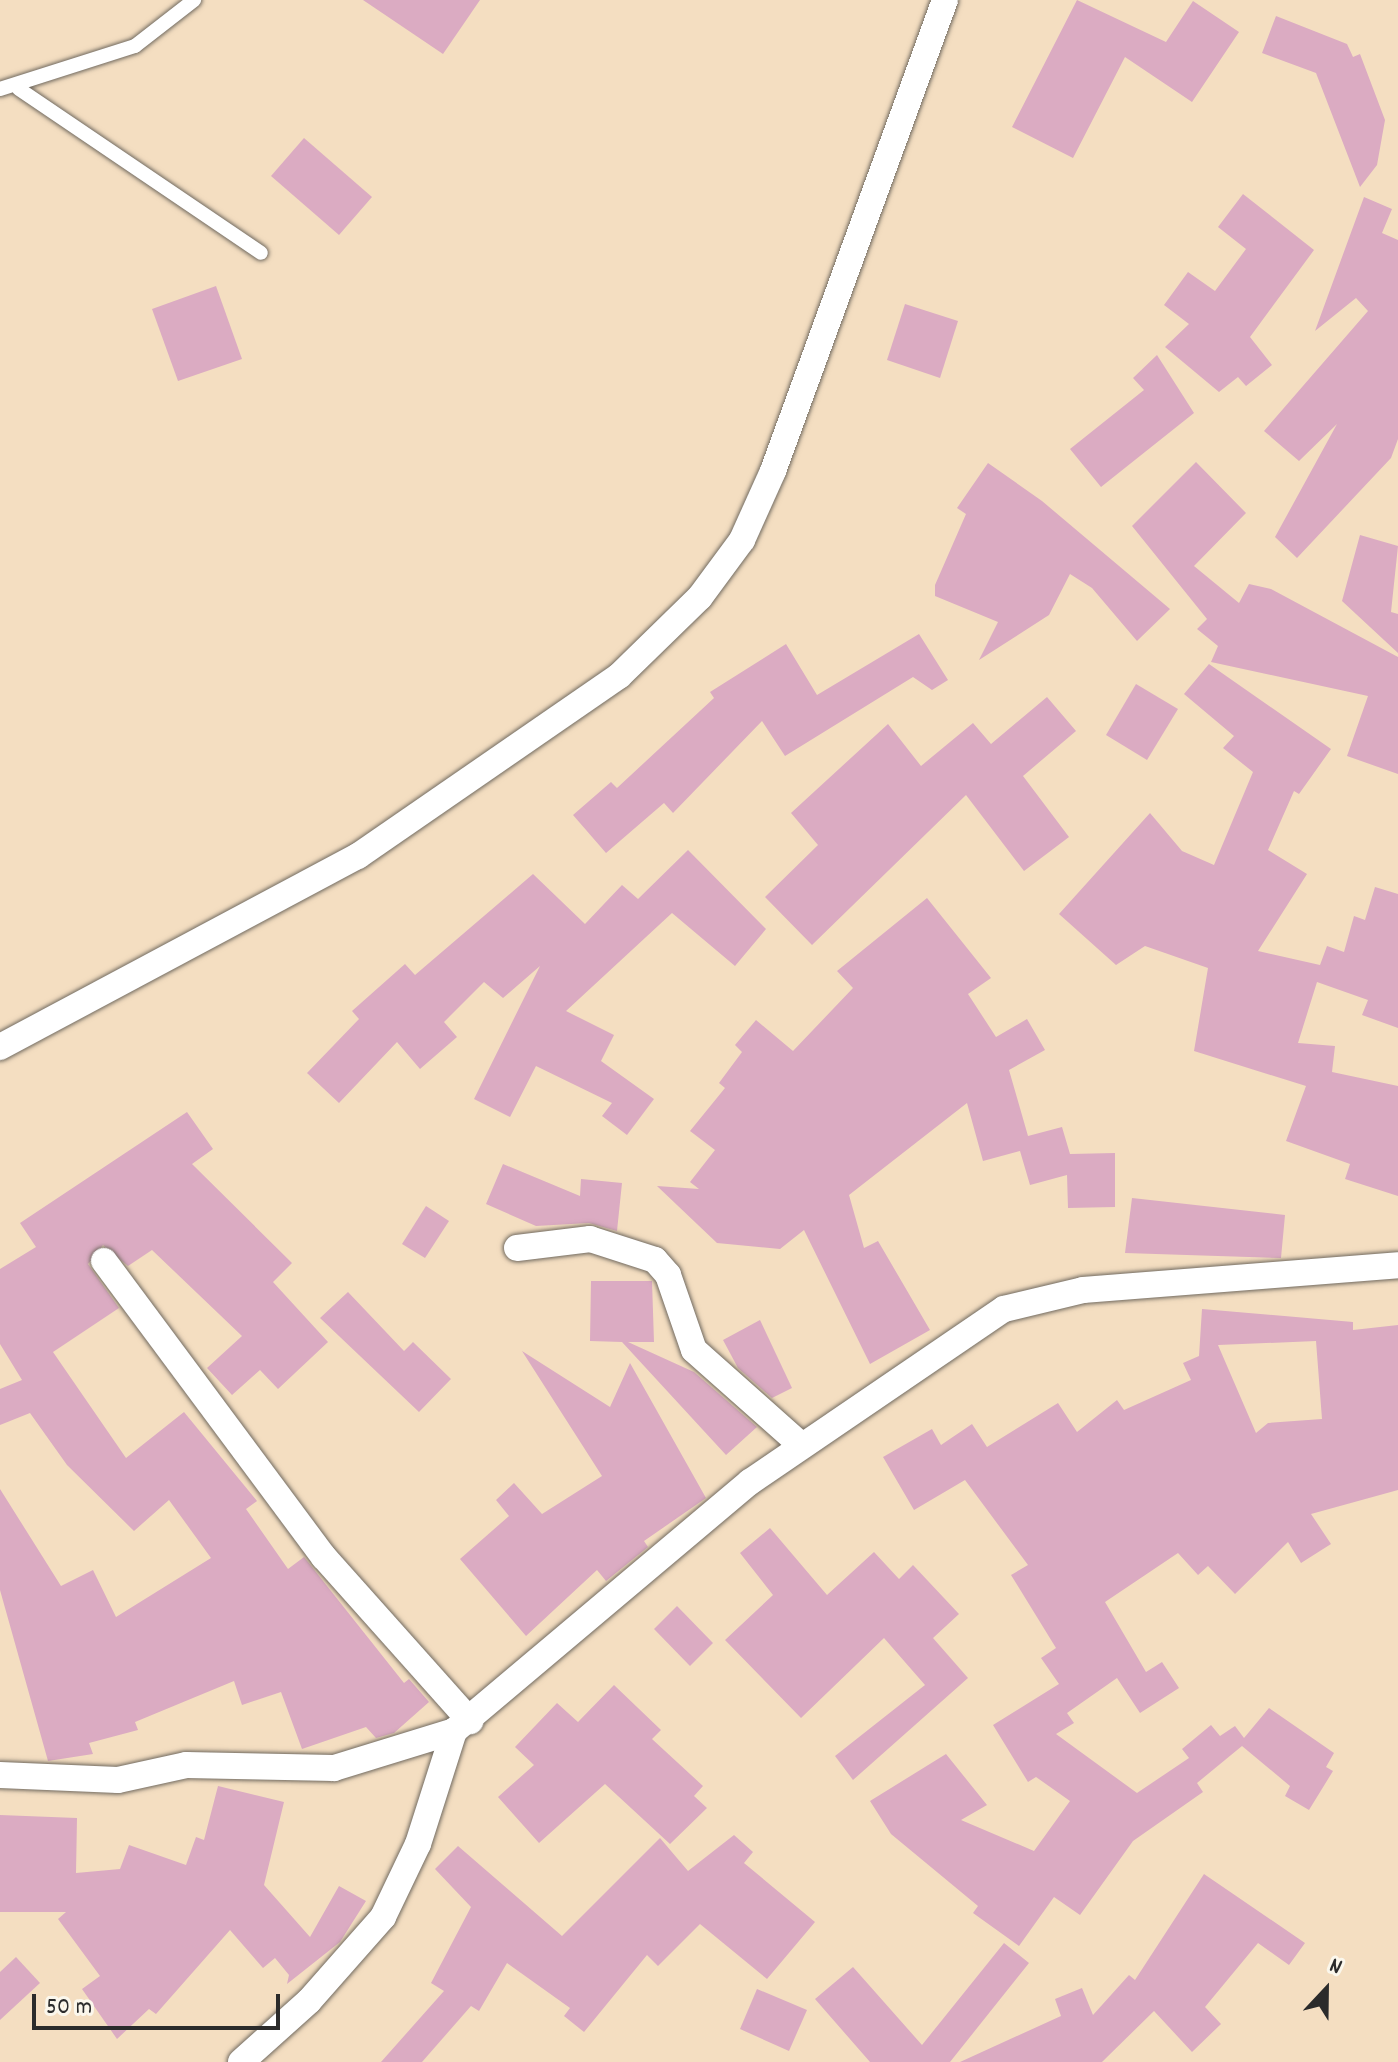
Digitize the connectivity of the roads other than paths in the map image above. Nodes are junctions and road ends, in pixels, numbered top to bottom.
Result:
1 (194, 0) edge
2 (945, 0) edge
3 (0, 89) edge
4 (19, 89) junction
5 (261, 253) dead end
6 (0, 1047) edge
7 (517, 1248) dead end
8 (104, 1261) dead end
9 (1398, 1265) edge
10 (802, 1446) junction
11 (462, 1726) junction
12 (0, 1775) edge
13 (241, 2062) edge

1 - 4 lane
2 - 6 street
3 - 4 lane
4 - 5 lane
7 - 10 street
8 - 11 street
9 - 10 street
10 - 11 street
11 - 12 street
11 - 13 street

